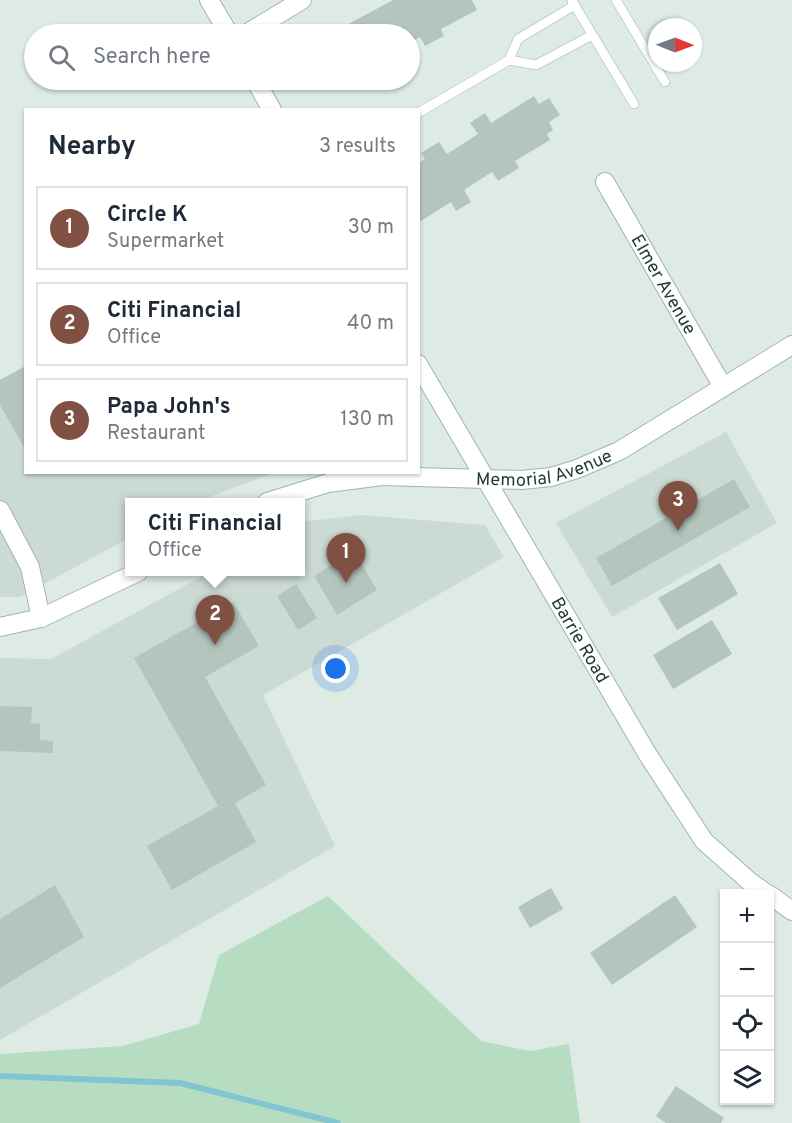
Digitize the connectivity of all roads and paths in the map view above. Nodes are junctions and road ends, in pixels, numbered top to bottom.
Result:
1 (209, 0) edge
2 (302, 0) edge
3 (616, 0) edge
4 (573, 2) edge
5 (223, 24) edge
6 (262, 24) edge
7 (592, 35) junction
8 (509, 60) junction
9 (665, 82) dead end
10 (261, 90) edge
11 (633, 104) dead end
12 (271, 108) edge
13 (420, 112) edge
14 (604, 182) dead end
15 (792, 345) edge
16 (420, 367) edge
17 (723, 387) junction
18 (485, 479) junction
19 (280, 498) edge
20 (0, 510) edge
21 (130, 576) edge
22 (41, 618) junction
23 (0, 627) edge
24 (761, 889) edge
25 (774, 898) edge
26 (792, 911) edge

1 - 5 street
2 - 6 street
3 - 9 lane
4 - 7 lane
4 - 8 lane
7 - 8 lane
7 - 11 lane
8 - 13 lane
10 - 12 street
14 - 17 street, Elmer Avenue
15 - 17 street, Memorial Avenue
16 - 18 street, Barrie Road
17 - 18 street, Memorial Avenue
18 - 19 street, Memorial Avenue
18 - 24 street, Barrie Road
20 - 22 street
21 - 22 street
22 - 23 street
25 - 26 street, Barrie Road

